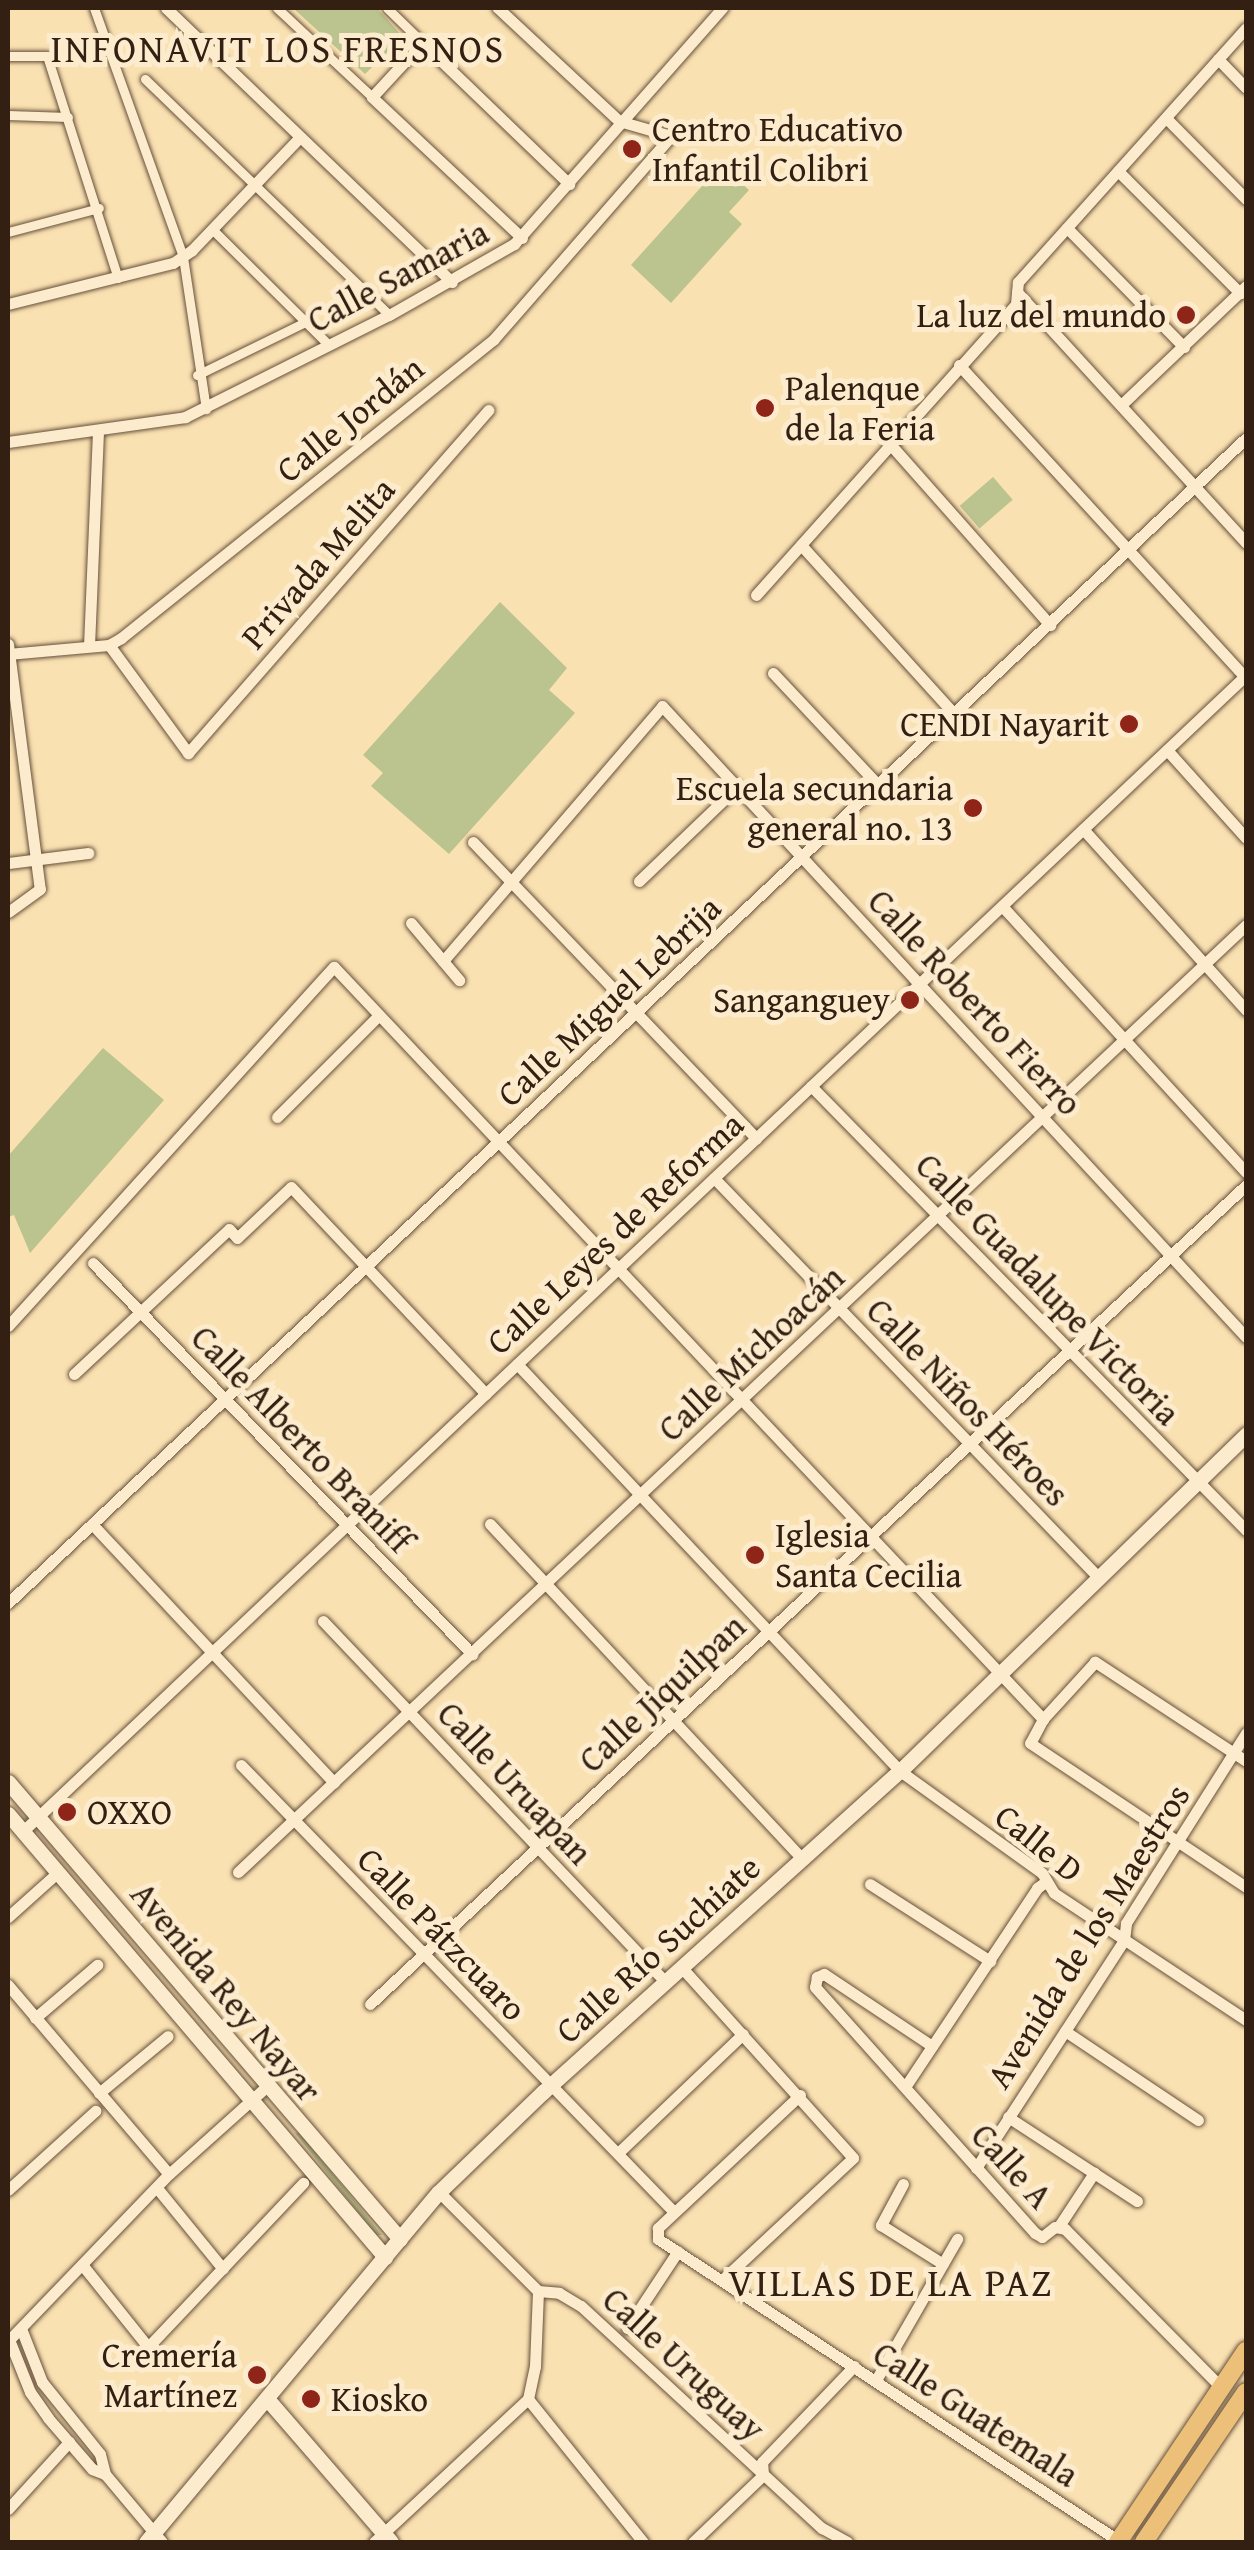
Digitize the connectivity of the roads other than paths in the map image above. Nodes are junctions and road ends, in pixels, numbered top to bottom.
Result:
1 (94, 8) edge
2 (166, 8) edge
3 (277, 8) edge
4 (387, 8) edge
5 (498, 8) edge
6 (722, 8) edge
7 (1246, 28) edge
8 (431, 51) junction
9 (8, 56) edge
10 (1218, 59) junction
11 (145, 79) dead end
12 (1246, 88) edge
13 (372, 96) junction
14 (8, 115) edge
15 (68, 117) junction
16 (1166, 118) junction
17 (619, 121) junction
18 (300, 137) junction
19 (1118, 170) junction
20 (254, 184) junction
21 (569, 184) junction
22 (1246, 199) edge
23 (99, 208) junction
24 (1067, 228) junction
25 (212, 229) junction
26 (8, 232) edge
27 (522, 238) junction
28 (183, 257) junction
29 (118, 278) junction
30 (452, 282) junction
31 (1018, 287) junction
32 (1243, 290) edge
33 (8, 304) edge
34 (389, 315) junction
35 (305, 322) junction
36 (328, 345) junction
37 (1184, 347) junction
38 (959, 365) junction
39 (198, 375) junction
40 (1121, 406) junction
41 (206, 409) junction
42 (488, 410) dead end
43 (98, 430) junction
44 (1246, 438) edge
45 (8, 442) edge
46 (890, 444) junction
47 (1196, 488) junction
48 (1246, 543) edge
49 (801, 545) junction
50 (1129, 550) junction
51 (756, 595) dead end
52 (1050, 625) junction
53 (109, 645) junction
54 (90, 646) junction
55 (8, 651) edge
56 (773, 673) dead end
57 (1246, 677) edge
58 (954, 714) junction
59 (1167, 750) junction
60 (878, 786) junction
61 (737, 787) junction
62 (1083, 830) junction
63 (1246, 838) edge
64 (473, 842) dead end
65 (88, 853) dead end
66 (802, 857) junction
67 (36, 860) junction
68 (8, 863) edge
69 (638, 881) dead end
70 (512, 882) junction
71 (1002, 906) junction
72 (8, 912) edge
73 (411, 923) dead end
74 (1246, 925) edge
75 (443, 961) junction
76 (1205, 964) junction
77 (459, 980) dead end
78 (920, 984) junction
79 (1246, 1010) edge
80 (637, 1012) junction
81 (379, 1015) junction
82 (1125, 1040) junction
83 (811, 1086) junction
84 (277, 1116) dead end
85 (1043, 1117) junction
86 (756, 1138) junction
87 (499, 1142) junction
88 (1246, 1172) edge
89 (714, 1178) junction
90 (1246, 1185) edge
91 (938, 1216) junction
92 (1171, 1256) junction
93 (93, 1263) dead end
94 (365, 1268) junction
95 (619, 1268) junction
96 (839, 1308) junction
97 (142, 1313) junction
98 (8, 1326) edge
99 (1246, 1337) edge
100 (1068, 1348) junction
101 (517, 1364) junction
102 (74, 1374) dead end
103 (486, 1394) junction
104 (225, 1399) junction
105 (743, 1399) junction
106 (1246, 1434) edge
107 (967, 1442) junction
108 (1198, 1482) junction
109 (640, 1495) junction
110 (92, 1524) junction
111 (490, 1524) dead end
112 (346, 1525) junction
113 (1246, 1530) edge
114 (870, 1533) junction
115 (1099, 1578) junction
116 (546, 1584) junction
117 (8, 1603) edge
118 (323, 1621) dead end
119 (768, 1630) junction
120 (212, 1652) junction
121 (472, 1654) junction
122 (1002, 1672) junction
123 (410, 1712) junction
124 (1043, 1720) junction
125 (674, 1722) junction
126 (1246, 1733) edge
127 (1234, 1752) junction
128 (1246, 1761) edge
129 (241, 1766) dead end
130 (900, 1771) junction
131 (8, 1782) edge
132 (334, 1783) junction
133 (8, 1814) edge
134 (38, 1817) junction
135 (294, 1821) junction
136 (22, 1832) junction
137 (1179, 1842) junction
138 (538, 1848) junction
139 (803, 1860) junction
140 (238, 1872) dead end
141 (57, 1873) junction
142 (1044, 1883) junction
143 (870, 1884) dead end
144 (1246, 1887) edge
145 (8, 1918) edge
146 (1124, 1940) junction
147 (424, 1956) junction
148 (990, 1961) junction
149 (97, 1965) dead end
150 (683, 1968) junction
151 (666, 1984) junction
152 (8, 1985) edge
153 (370, 2004) dead end
154 (35, 2018) junction
155 (1246, 2020) edge
156 (1064, 2031) junction
157 (744, 2034) junction
158 (168, 2036) dead end
159 (932, 2046) junction
160 (554, 2084) junction
161 (267, 2086) junction
162 (905, 2087) junction
163 (99, 2093) junction
164 (800, 2095) junction
165 (251, 2100) junction
166 (95, 2111) dead end
167 (1008, 2117) junction
168 (1198, 2120) dead end
169 (299, 2124) junction
170 (284, 2138) junction
171 (619, 2152) junction
172 (976, 2168) junction
173 (169, 2174) junction
174 (1094, 2174) junction
175 (303, 2183) dead end
176 (903, 2184) dead end
177 (156, 2188) junction
178 (8, 2190) edge
179 (439, 2192) junction
180 (1137, 2201) dead end
181 (674, 2212) junction
182 (1059, 2226) junction
183 (400, 2238) junction
184 (958, 2240) dead end
185 (678, 2251) junction
186 (385, 2257) junction
187 (943, 2264) junction
188 (84, 2266) junction
189 (224, 2268) junction
190 (722, 2280) junction
191 (538, 2290) junction
192 (627, 2328) dead end
193 (22, 2331) junction
194 (8, 2339) edge
195 (1246, 2351) edge
196 (13, 2365) edge
197 (854, 2366) junction
198 (876, 2380) junction
199 (1223, 2388) junction
200 (1246, 2392) edge
201 (528, 2398) junction
202 (269, 2400) junction
203 (69, 2442) junction
204 (1200, 2462) junction
205 (104, 2474) junction
206 (763, 2474) junction
207 (8, 2509) edge
208 (154, 2539) edge
209 (383, 2540) edge
210 (643, 2542) edge
211 (694, 2542) edge
212 (847, 2542) edge
213 (1121, 2542) edge
214 (1144, 2542) edge

1 - 28 street
2 - 18 street
3 - 13 street
4 - 8 street
5 - 17 street
6 - 17 street, Calle Samaria
7 - 10 street
8 - 13 street
8 - 21 street
9 - 15 street
10 - 12 street
10 - 16 street
11 - 20 street
13 - 27 street
14 - 15 street
15 - 23 street
16 - 19 street
16 - 22 street
17 - 21 street, Calle Samaria
17 - 53 street, Calle Jordán
18 - 20 street
18 - 30 street
19 - 24 street
19 - 32 street
20 - 25 street
20 - 34 street
21 - 27 street, Calle Samaria
23 - 26 street
23 - 29 street
24 - 31 street
24 - 37 street
25 - 28 street
25 - 35 street
27 - 30 street, Calle Samaria
28 - 29 street
28 - 39 street
29 - 33 street
30 - 34 street, Calle Samaria
31 - 38 street
31 - 40 street
32 - 37 street
34 - 36 street, Calle Samaria
35 - 36 street
35 - 39 street
36 - 41 street, Calle Samaria
37 - 40 street
38 - 46 street
38 - 50 street
39 - 41 street
40 - 47 street
41 - 43 street, Calle Samaria
42 - 53 street, Privada Melita
43 - 45 street, Calle Samaria
43 - 54 street
44 - 47 street, Calle Miguel Lebrija
46 - 49 street
46 - 52 street
47 - 48 street
47 - 50 street, Calle Miguel Lebrija
49 - 51 street
49 - 58 street
50 - 52 street, Calle Miguel Lebrija
50 - 57 street
52 - 58 street, Calle Miguel Lebrija
53 - 54 street
54 - 55 street
55 - 67 street
56 - 60 street
57 - 59 street, Calle Leyes de Reforma
58 - 60 street, Calle Miguel Lebrija
59 - 62 street, Calle Leyes de Reforma
59 - 63 street
60 - 66 street, Calle Miguel Lebrija
61 - 66 street, Calle Roberto Fierro
61 - 69 street
61 - 70 street, Calle Roberto Fierro
62 - 71 street, Calle Leyes de Reforma
62 - 76 street
64 - 70 street
65 - 67 street
66 - 78 street, Calle Roberto Fierro
66 - 80 street, Calle Miguel Lebrija
67 - 68 street
67 - 72 street
70 - 75 street
70 - 80 street
71 - 78 street, Calle Leyes de Reforma
71 - 82 street
73 - 75 street
74 - 76 street, Calle Michoacán
75 - 77 street
76 - 79 street
76 - 82 street, Calle Michoacán
78 - 83 street, Calle Leyes de Reforma
78 - 85 street, Calle Roberto Fierro
80 - 86 street
80 - 87 street, Calle Miguel Lebrija
81 - 84 street
81 - 87 street
81 - 98 street
82 - 85 street, Calle Michoacán
82 - 88 street
83 - 86 street, Calle Leyes de Reforma
83 - 91 street, Calle Guadalupe Victoria
85 - 91 street, Calle Michoacán
85 - 92 street, Calle Roberto Fierro
86 - 89 street, Calle Leyes de Reforma
87 - 94 street, Calle Miguel Lebrija
87 - 95 street
89 - 95 street, Calle Leyes de Reforma
89 - 96 street, Calle Niños Héroes
90 - 92 street, Calle Jiquilpan
91 - 96 street, Calle Michoacán
91 - 100 street, Calle Guadalupe Victoria
92 - 99 street, Calle Roberto Fierro
92 - 100 street, Calle Jiquilpan
93 - 97 street, Calle Alberto Braniff
94 - 97 street
94 - 103 street
94 - 104 street, Calle Miguel Lebrija
95 - 101 street, Calle Leyes de Reforma
95 - 105 street
96 - 105 street, Calle Michoacán
96 - 107 street, Calle Niños Héroes
97 - 102 street
97 - 104 street, Calle Alberto Braniff
100 - 107 street, Calle Jiquilpan
100 - 108 street, Calle Guadalupe Victoria
101 - 103 street, Calle Leyes de Reforma
101 - 109 street, Calle D
103 - 112 street, Calle Leyes de Reforma
104 - 110 street, Calle Miguel Lebrija
104 - 112 street, Calle Alberto Braniff
105 - 109 street, Calle Michoacán
105 - 114 street
106 - 108 main road, Calle Río Suchiate
107 - 114 street, Calle Jiquilpan
107 - 115 street, Calle Niños Héroes
108 - 113 street, Calle Guadalupe Victoria
108 - 115 main road, Calle Río Suchiate
109 - 116 street, Calle Michoacán
109 - 119 street, Calle D
110 - 117 street, Calle Miguel Lebrija
110 - 120 street
111 - 116 street
112 - 120 street, Calle Leyes de Reforma
112 - 121 street, Calle Alberto Braniff
114 - 119 street, Calle Jiquilpan
114 - 122 street
115 - 122 main road, Calle Río Suchiate
116 - 121 street, Calle Michoacán
116 - 125 street
118 - 123 street, Calle Uruapan
119 - 125 street, Calle Jiquilpan
119 - 130 street, Calle D
120 - 132 street
120 - 134 street, Calle Leyes de Reforma
121 - 123 street, Calle Michoacán
122 - 124 street
122 - 130 main road, Calle Río Suchiate
123 - 132 street, Calle Michoacán
123 - 138 street, Calle Uruapan
124 - 127 street
124 - 137 street
125 - 138 street, Calle Jiquilpan
125 - 139 street
126 - 127 street, Avenida de los Maestros
127 - 128 street
127 - 137 street, Avenida de los Maestros
129 - 135 street, Calle Pátzcuaro
130 - 139 main road, Calle Río Suchiate
130 - 142 street, Calle D
131 - 134 main road, Avenida Rey Nayar
132 - 135 street, Calle Michoacán
133 - 136 main road, Avenida Rey Nayar
134 - 136 street, Calle Leyes de Reforma
134 - 161 main road, Avenida Rey Nayar
135 - 140 street, Calle Michoacán
135 - 147 street, Calle Pátzcuaro
136 - 141 main road, Avenida Rey Nayar
137 - 144 street
137 - 146 street, Avenida de los Maestros
138 - 147 street, Calle Jiquilpan
138 - 151 street, Calle Uruapan
139 - 150 main road, Calle Río Suchiate
141 - 145 street
141 - 165 main road, Avenida Rey Nayar
142 - 146 street, Calle D
142 - 148 street
143 - 148 street
146 - 155 street, Calle D
146 - 156 street, Avenida de los Maestros
147 - 153 street, Calle Jiquilpan
147 - 160 street, Calle Pátzcuaro
148 - 159 street
149 - 154 street
150 - 151 main road, Calle Río Suchiate
150 - 157 street
151 - 160 main road, Calle Río Suchiate
152 - 154 street
154 - 163 street
156 - 167 street, Avenida de los Maestros
156 - 168 street
157 - 164 street
157 - 171 street
158 - 163 street
159 - 162 street
159 - 162 street, Calle A
160 - 171 street
160 - 179 main road, Calle Río Suchiate
161 - 165 street
161 - 169 main road, Avenida Rey Nayar
162 - 172 street, Calle A
163 - 173 street
164 - 181 street
164 - 190 street
165 - 170 main road, Avenida Rey Nayar
165 - 173 street
166 - 178 street
167 - 172 street, Avenida de los Maestros
167 - 174 street
169 - 170 main road
169 - 183 main road, Avenida Rey Nayar
170 - 186 main road, Avenida Rey Nayar
171 - 181 street
172 - 182 street, Calle A
173 - 177 street
174 - 180 street
174 - 182 street
175 - 189 street
176 - 187 street
177 - 188 street
177 - 189 street
179 - 183 main road, Calle Río Suchiate
179 - 191 street, Calle Uruguay
181 - 185 street, Calle Guatemala
182 - 199 street, Calle A
183 - 186 main road, Calle Río Suchiate
184 - 187 street
185 - 190 street, Calle Guatemala
185 - 192 street
186 - 202 main road, Calle Río Suchiate
187 - 198 street
188 - 189 street
188 - 193 street
190 - 197 street, Calle Guatemala
191 - 201 street
191 - 206 street, Calle Uruguay
193 - 194 street
193 - 205 street
194 - 196 street
195 - 199 main road
196 - 203 street
197 - 198 street, Calle Guatemala
197 - 206 street
198 - 213 street, Calle Guatemala
199 - 204 main road
199 - 213 main road
200 - 204 main road
201 - 209 street
201 - 210 street
202 - 208 main road, Calle Río Suchiate
202 - 209 main road
203 - 205 street
203 - 207 street
204 - 214 main road
205 - 208 street
206 - 211 street
206 - 212 street, Calle Uruguay

